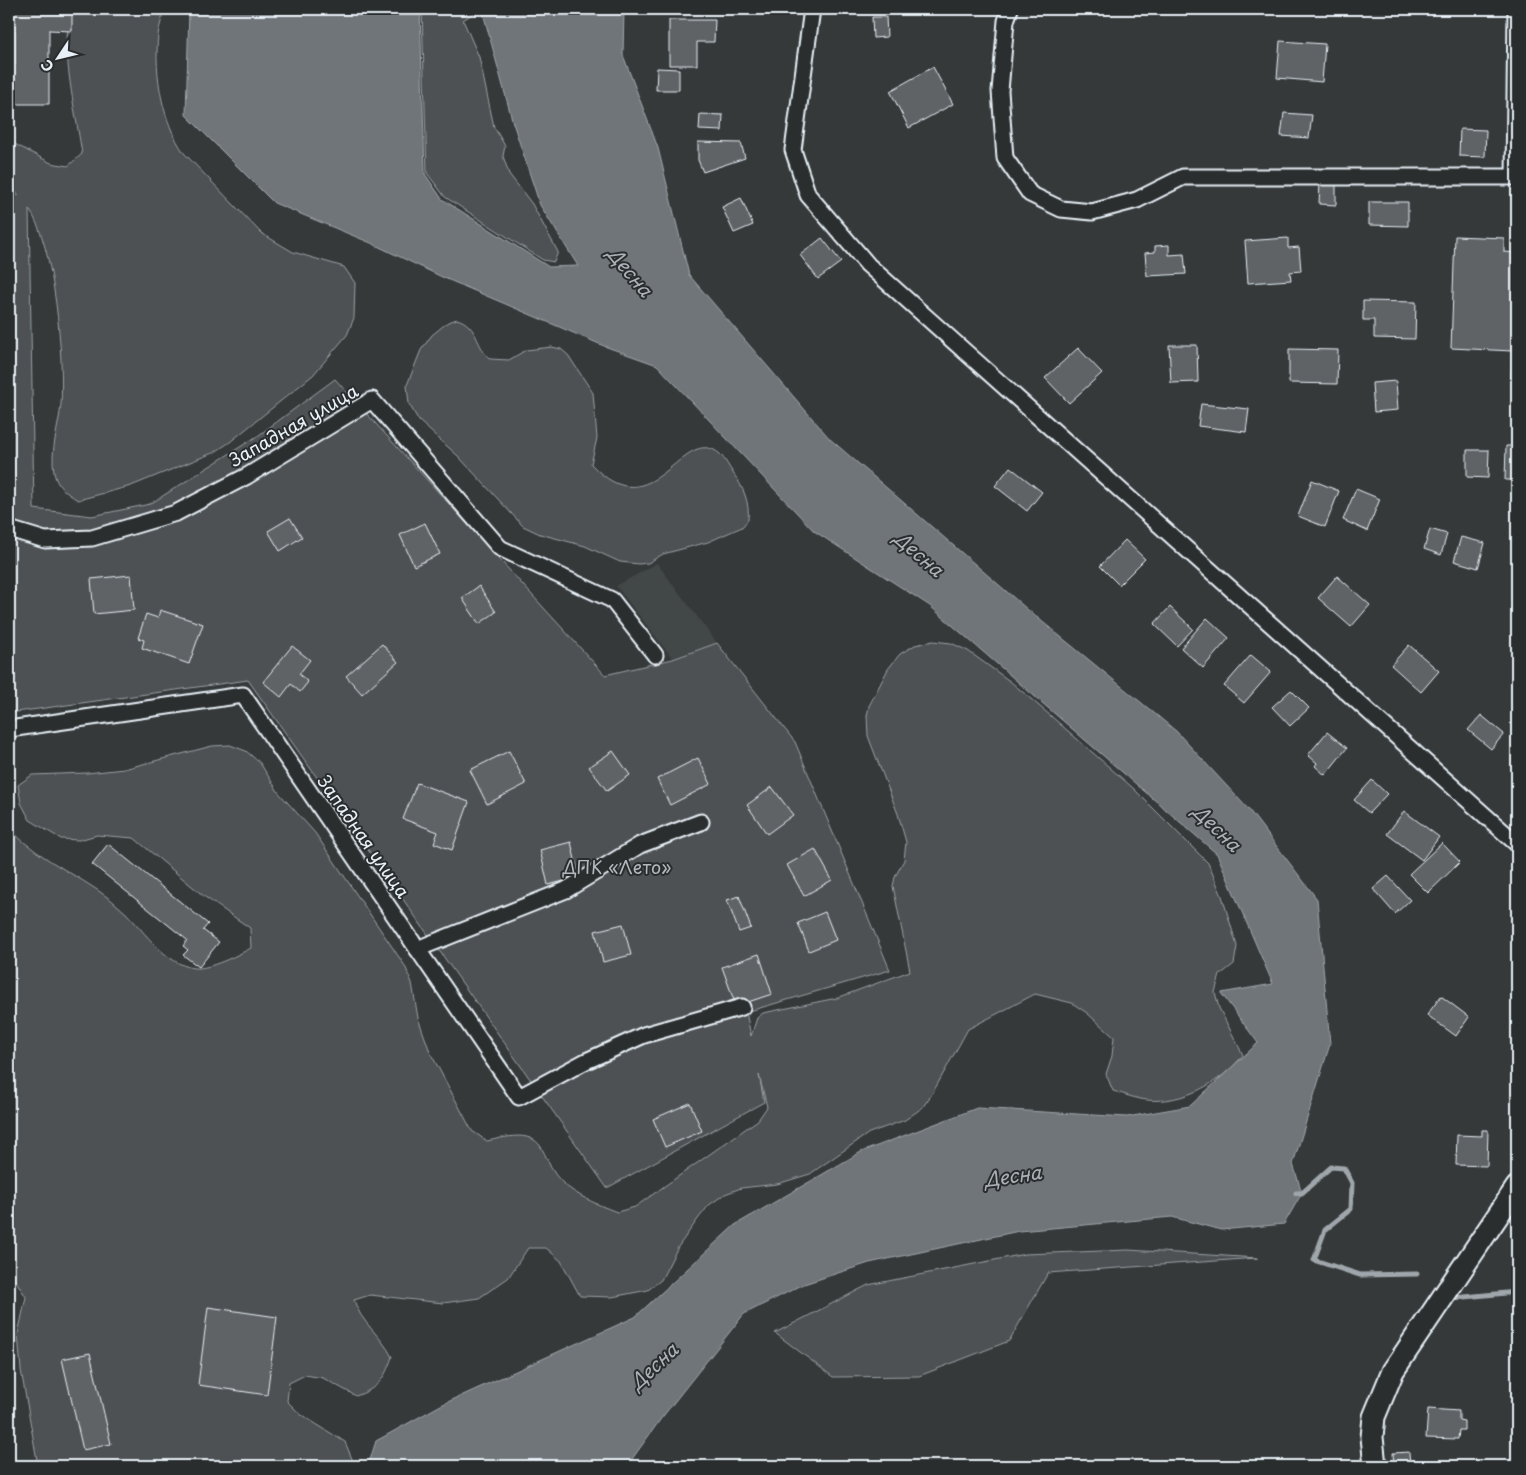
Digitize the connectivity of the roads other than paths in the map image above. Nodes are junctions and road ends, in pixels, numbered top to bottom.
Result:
1 (812, 9) edge
2 (1010, 9) edge
3 (1516, 9) edge
4 (9, 529) edge
5 (655, 655) dead end
6 (9, 729) edge
7 (701, 822) dead end
8 (1517, 844) edge
9 (417, 949) junction
10 (742, 1007) dead end
11 (1517, 1188) edge
12 (1375, 1466) edge

1 - 8 street
2 - 3 street
4 - 5 street, Западная улица
6 - 9 street, Западная улица
7 - 9 street
9 - 10 street, Западная улица
11 - 12 main road

